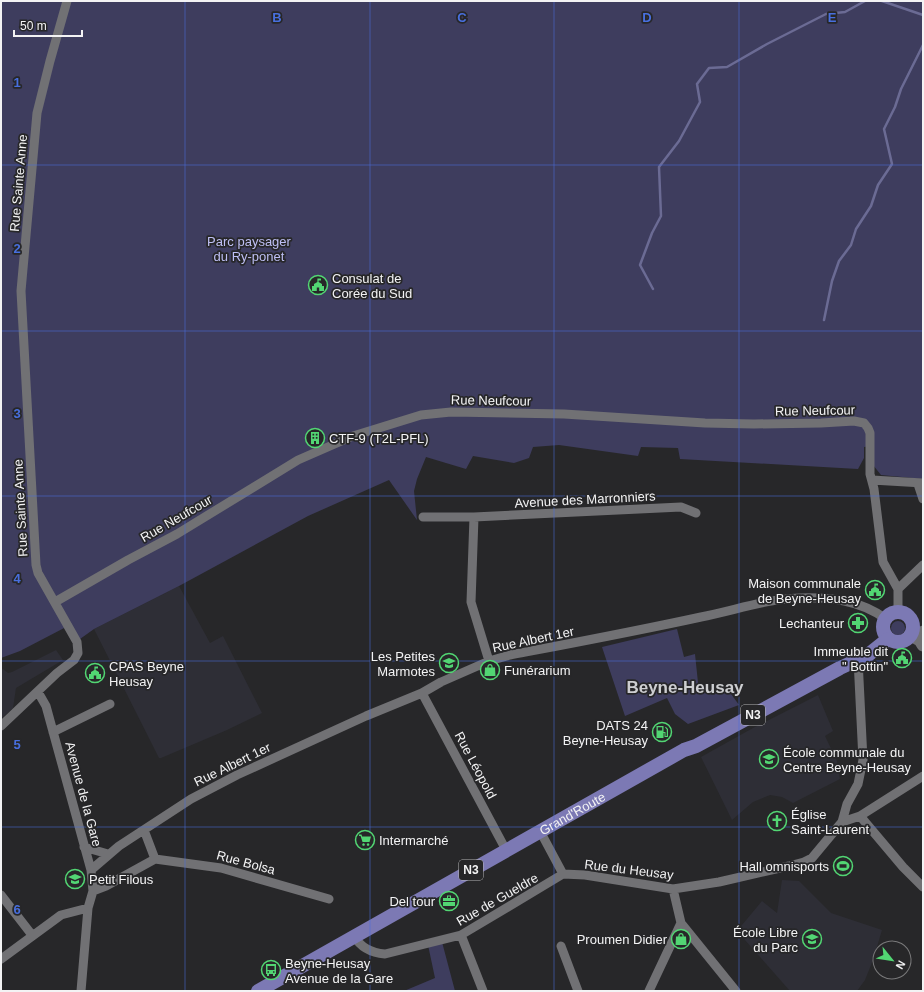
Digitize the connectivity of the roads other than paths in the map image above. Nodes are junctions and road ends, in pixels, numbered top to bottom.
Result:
1 (67, 1) edge
2 (872, 480) junction
3 (920, 484) edge
4 (923, 498) edge
5 (696, 513) dead end
6 (422, 517) dead end
7 (474, 517) junction
8 (923, 564) edge
9 (898, 589) junction
10 (55, 602) junction
11 (892, 616) junction
12 (918, 631) edge
13 (888, 639) junction
14 (858, 659) junction
15 (489, 661) junction
16 (38, 692) junction
17 (422, 693) junction
18 (110, 704) dead end
19 (1, 726) edge
20 (53, 732) junction
21 (923, 776) edge
22 (860, 816) junction
23 (842, 822) junction
24 (144, 830) junction
25 (540, 831) junction
26 (84, 847) junction
27 (506, 850) junction
28 (108, 854) junction
29 (154, 859) junction
30 (91, 870) junction
31 (563, 874) junction
32 (923, 887) edge
33 (673, 889) junction
34 (93, 891) junction
35 (1, 895) edge
36 (329, 899) dead end
37 (88, 908) junction
38 (681, 923) junction
39 (32, 935) junction
40 (461, 935) junction
41 (354, 936) junction
42 (561, 946) dead end
43 (1, 959) edge
44 (82, 991) edge
45 (258, 991) edge
46 (483, 991) edge
47 (578, 991) edge
48 (649, 991) edge
49 (736, 991) edge

1 - 10 street, Rue Sainte Anne
2 - 3 street
2 - 9 street, Rue Neufcour
2 - 10 street, Rue Neufcour
3 - 4 street
5 - 7 street, Avenue des Marronniers
6 - 7 street, Avenue des Marronniers
7 - 15 street
8 - 9 street
9 - 11 street
10 - 16 street, Rue Sainte Anne
11 - 12 main road
11 - 13 main road
11 - 15 street, Rue Albert 1er
12 - 13 main road
13 - 14 main road, Grand'Route / N3
14 - 23 street, Rue du Heusay
14 - 25 main road, Grand'Route / N3
15 - 17 street, Rue Albert 1er
16 - 19 street
16 - 20 street, Avenue de la Gare
17 - 24 street, Rue Albert 1er
17 - 27 street, Rue Léopold
18 - 20 street
20 - 26 street, Avenue de la Gare
21 - 22 street
22 - 23 street
22 - 32 street
23 - 33 street, Rue du Heusay
24 - 28 street, Rue Albert 1er
24 - 29 street
25 - 27 main road, Grand'Route / N3
25 - 31 street
26 - 28 street
26 - 30 street, Avenue de la Gare
27 - 41 main road, Grand'Route / N3
28 - 30 street, Rue Albert 1er
29 - 34 street
29 - 36 street, Rue Bolsa
30 - 34 street, Avenue de la Gare
31 - 33 street, Rue du Heusay
31 - 40 street, Rue de Gueldre
33 - 38 street
34 - 37 street, Avenue de la Gare
35 - 39 street
37 - 39 street
37 - 44 street, Avenue de la Gare
38 - 48 street
38 - 49 street
39 - 43 street
40 - 41 street, Rue de Gueldre
40 - 46 street
41 - 45 main road, Grand'Route / N3
42 - 47 street

